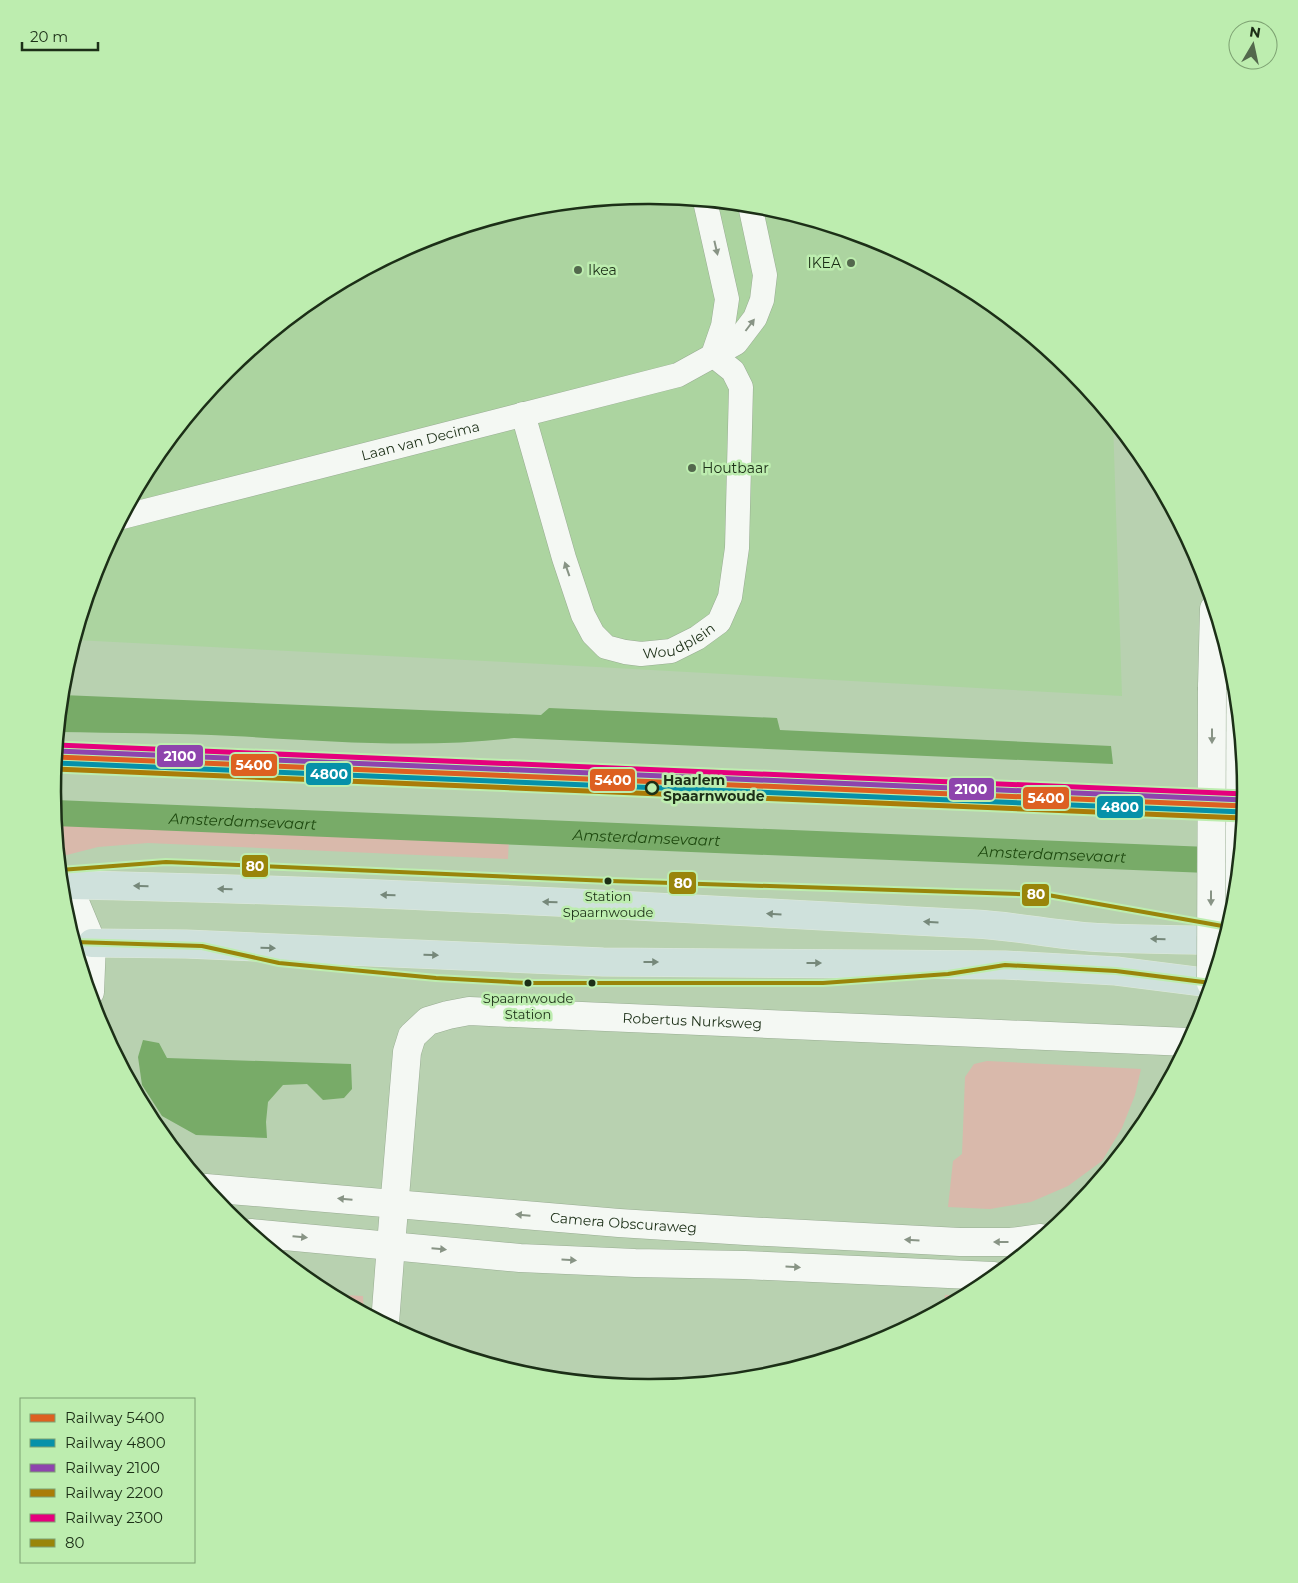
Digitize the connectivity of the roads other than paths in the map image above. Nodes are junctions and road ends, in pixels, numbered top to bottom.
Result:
1 (707, 207) edge
2 (752, 213) edge
3 (713, 355) junction
4 (523, 414) junction
5 (131, 515) edge
6 (1214, 628) edge
7 (1235, 761) edge
8 (1235, 834) edge
9 (70, 888) edge
10 (77, 927) edge
11 (1218, 941) edge
12 (83, 943) edge
13 (85, 957) edge
14 (1211, 963) edge
15 (1205, 982) edge
16 (1180, 1042) edge
17 (216, 1189) edge
18 (394, 1203) junction
19 (262, 1234) edge
20 (1029, 1239) edge
21 (391, 1245) junction
22 (983, 1275) edge
23 (386, 1317) edge

1 -> 3 street
3 -> 2 street, Laan van Decima
3 - 4 street, Laan van Decima
3 -> 4 street, Woudplein
4 - 5 street, Laan van Decima
6 -> 14 main road, bridge
7 - 8 main road
11 -> 9 main road
10 - 12 main road
12 - 13 main road
12 -> 15 main road
16 - 18 main road, Robertus Nurksweg
18 -> 17 main road, Camera Obscuraweg
20 -> 18 main road, Camera Obscuraweg
18 - 21 main road, Robertus Nurksweg
19 -> 21 main road
21 -> 22 main road
21 - 23 main road, Robertus Nurksweg

